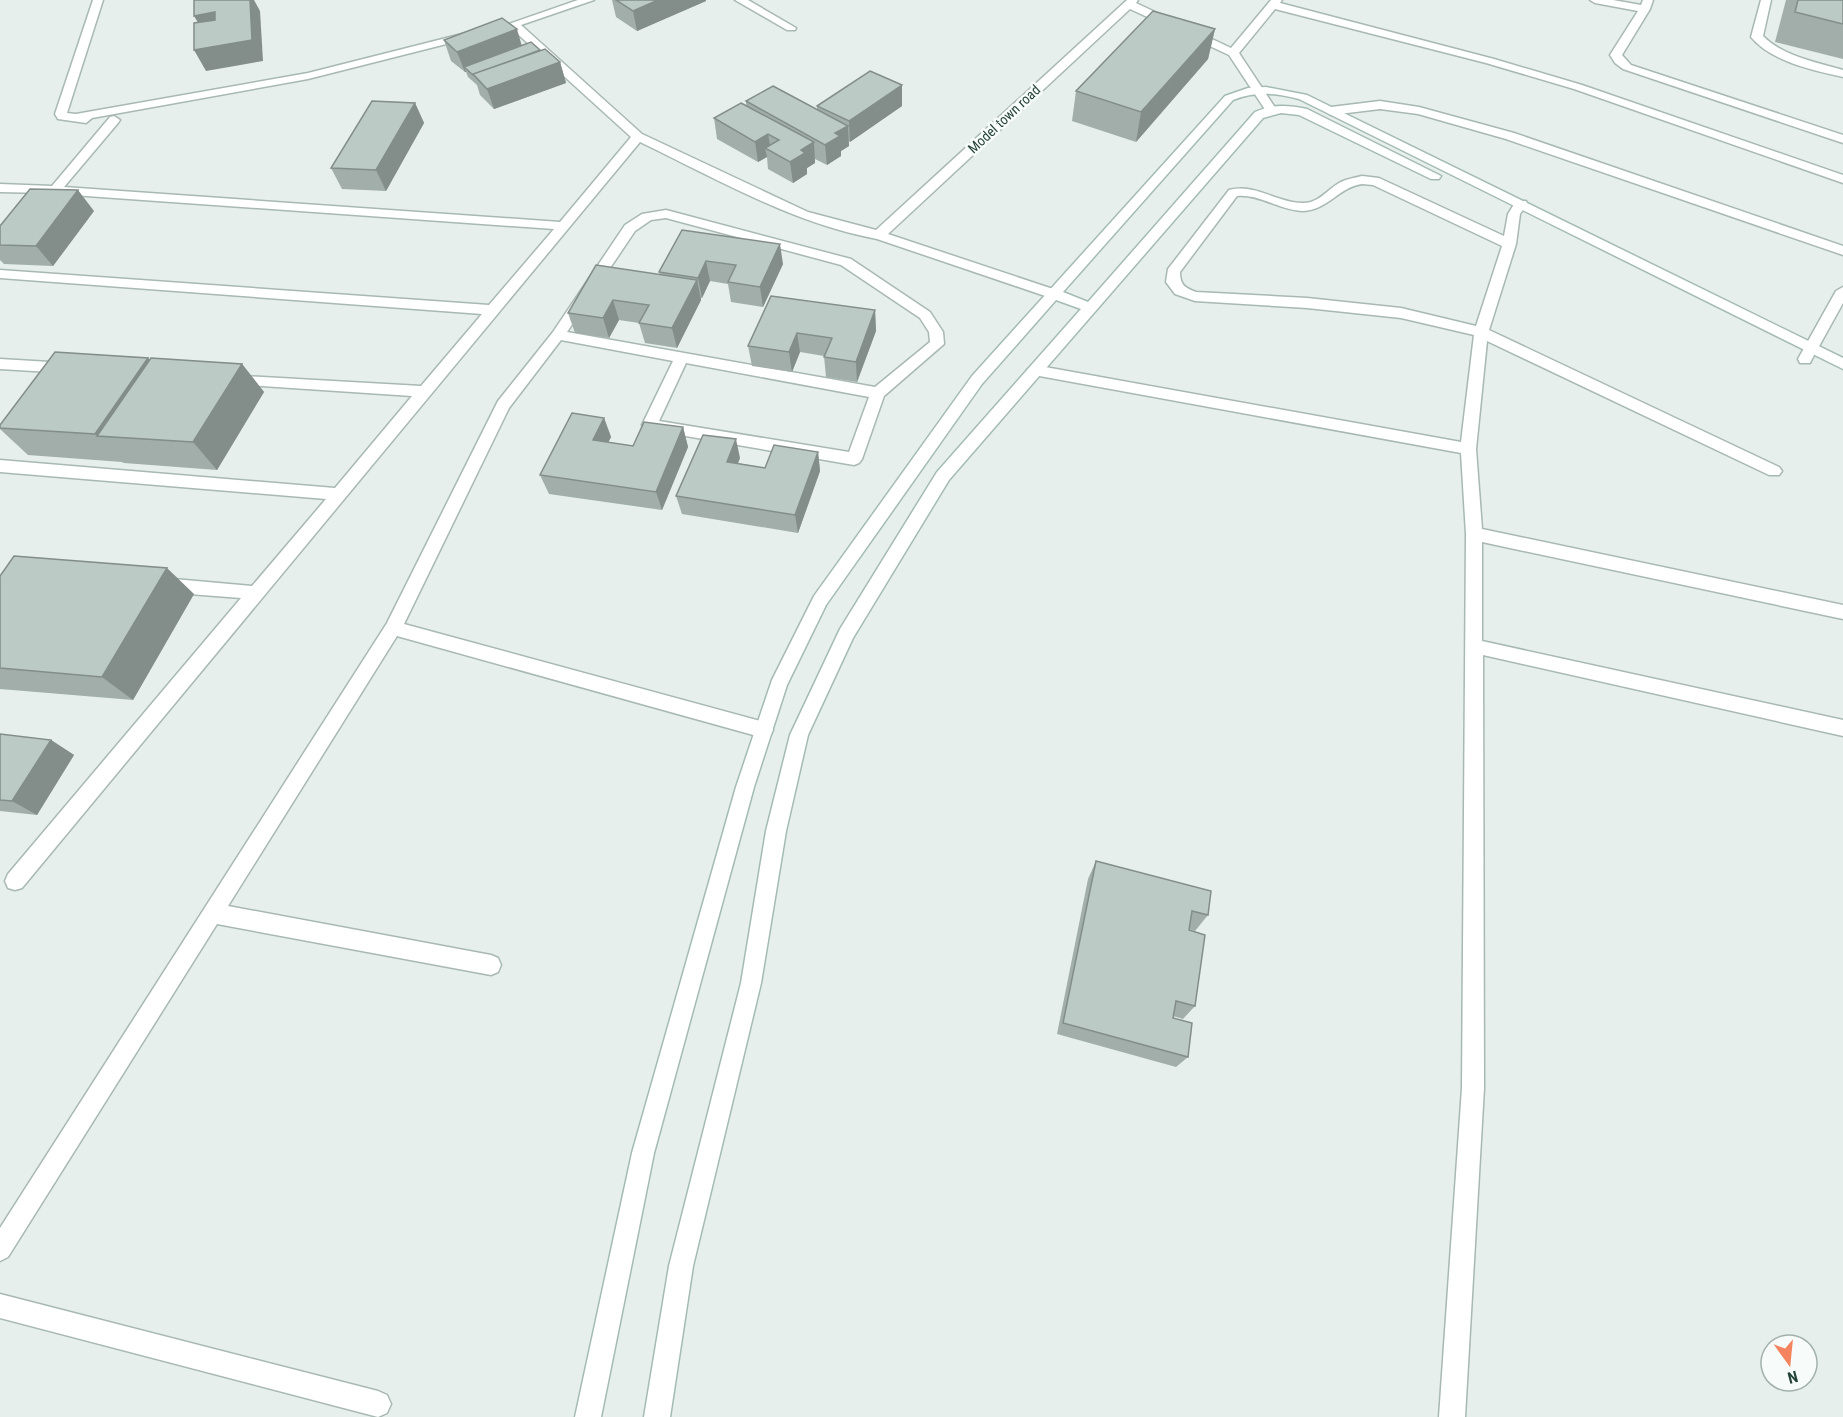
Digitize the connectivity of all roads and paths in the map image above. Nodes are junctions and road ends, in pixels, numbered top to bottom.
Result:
1 (98, 0) edge
2 (589, 0) edge
3 (740, 0) edge
4 (1595, 0) edge
5 (1766, 0) edge
6 (1131, 2) edge
7 (1275, 3) edge
8 (1647, 5) edge
9 (514, 25) junction
10 (791, 28) dead end
11 (1233, 53) junction
12 (1843, 74) edge
13 (1258, 90) junction
14 (1270, 109) junction
15 (1330, 111) junction
16 (74, 118) junction
17 (638, 137) junction
18 (1843, 140) edge
19 (1843, 179) edge
20 (0, 188) edge
21 (55, 190) junction
22 (41, 206) edge
23 (1518, 209) junction
24 (564, 226) junction
25 (879, 235) junction
26 (1509, 244) junction
27 (1843, 251) edge
28 (0, 274) edge
29 (1843, 291) edge
30 (1054, 294) junction
31 (1091, 309) junction
32 (494, 310) junction
33 (1481, 332) junction
34 (558, 335) junction
35 (1808, 353) junction
36 (682, 357) junction
37 (0, 364) edge
38 (1843, 364) edge
39 (83, 369) edge
40 (1034, 370) junction
41 (1843, 376) edge
42 (213, 378) edge
43 (426, 392) junction
44 (878, 393) junction
45 (1468, 449) junction
46 (0, 465) edge
47 (1774, 471) dead end
48 (340, 494) junction
49 (1474, 534) junction
50 (152, 584) edge
51 (257, 593) junction
52 (1843, 612) edge
53 (393, 628) junction
54 (1473, 646) junction
55 (1843, 728) edge
56 (764, 730) junction
57 (15, 881) dead end
58 (213, 913) junction
59 (491, 965) dead end
60 (0, 1249) edge
61 (0, 1306) edge
62 (378, 1404) dead end
63 (588, 1417) edge
64 (657, 1417) edge
65 (1452, 1417) edge

1 - 16 street
2 - 9 street
3 - 10 street
4 - 8 street
5 - 12 street
6 - 11 street
6 - 25 street, Model town road
7 - 11 street
7 - 19 street
8 - 18 street
9 - 16 street
9 - 17 street
11 - 13 street
13 - 14 street
13 - 15 street
13 - 30 street
14 - 23 street
14 - 31 street
15 - 23 street
15 - 27 street
16 - 21 street
17 - 24 street
17 - 25 street
20 - 21 street
21 - 22 street
21 - 24 street
23 - 26 street
23 - 35 street
24 - 32 street
25 - 30 street
26 - 33 street
26 - 33 street
28 - 32 street
29 - 35 street
30 - 31 street
30 - 56 street
31 - 40 street
32 - 43 street
33 - 45 street
33 - 47 street
34 - 36 street
34 - 44 street
34 - 53 street
35 - 38 street
35 - 41 street
36 - 44 street
36 - 44 street
37 - 39 street
40 - 45 street
40 - 64 street
42 - 43 street
43 - 48 street
45 - 49 street
46 - 48 street
48 - 51 street
49 - 52 street
49 - 54 street
50 - 51 street
51 - 57 street
53 - 56 street
53 - 58 street
54 - 55 street
54 - 65 street
56 - 63 street
58 - 59 street
58 - 60 street
61 - 62 street

